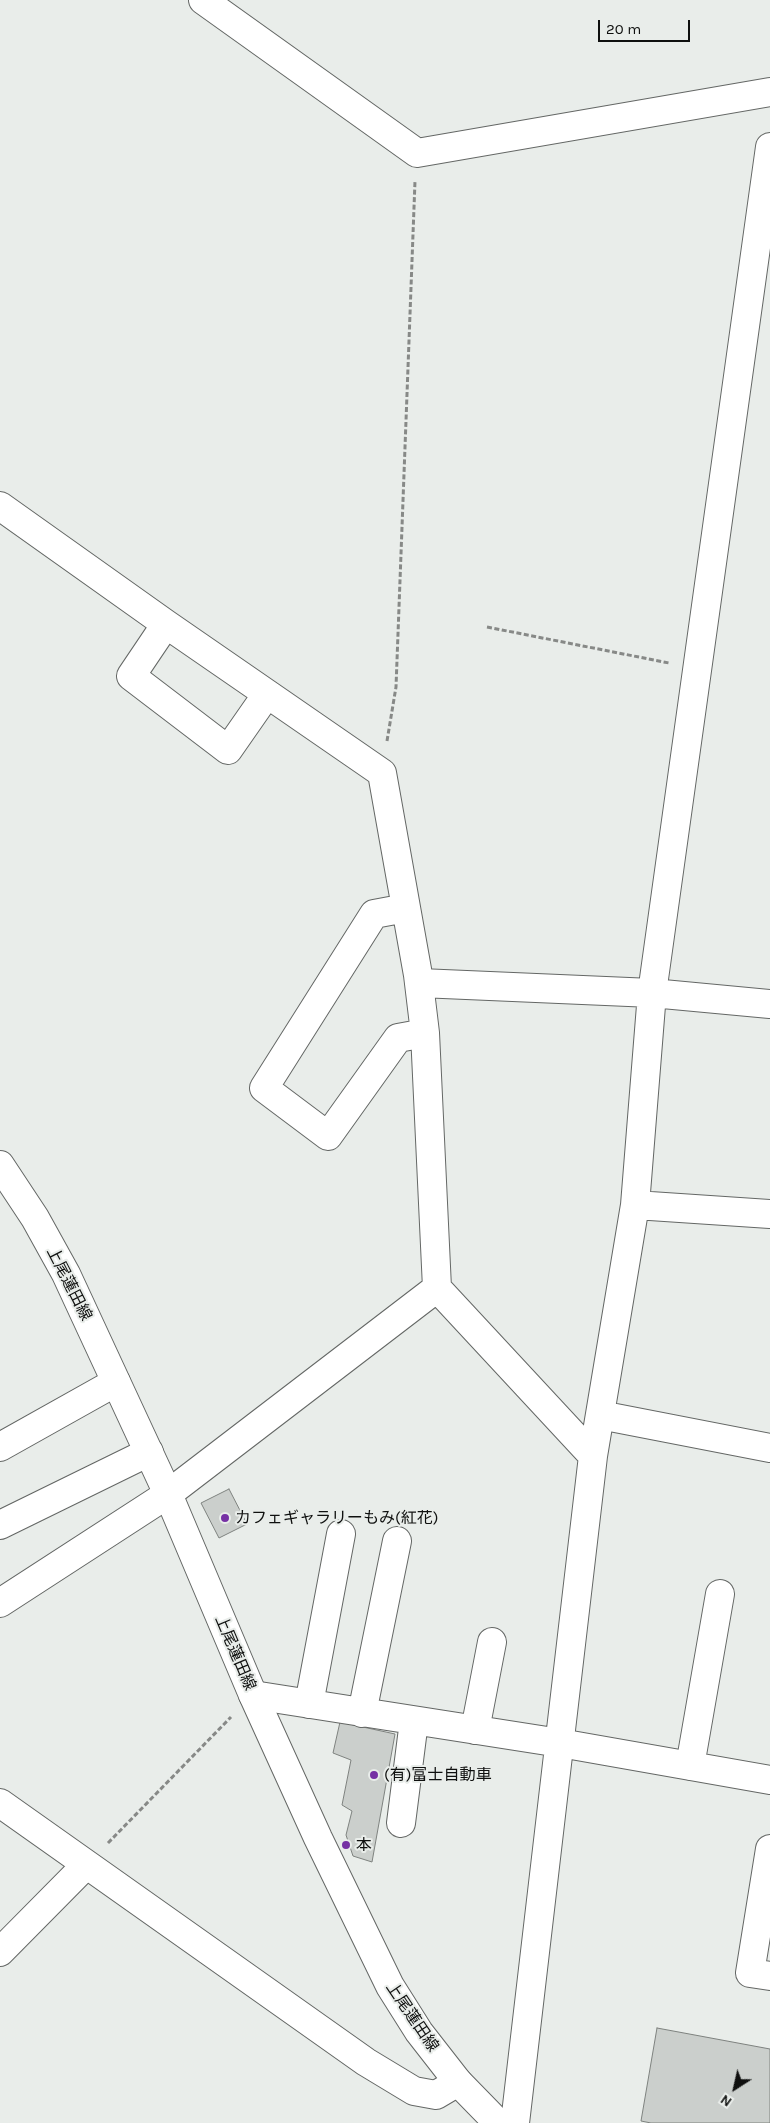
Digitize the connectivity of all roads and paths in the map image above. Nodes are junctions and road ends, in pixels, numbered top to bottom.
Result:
1 (203, 0) edge
2 (770, 92) edge
3 (770, 147) edge
4 (417, 152) junction
5 (767, 180) edge
6 (0, 506) edge
7 (166, 624) junction
8 (487, 627) dead end
9 (697, 669) junction
10 (267, 694) junction
11 (382, 773) junction
12 (406, 908) junction
13 (420, 983) junction
14 (652, 993) junction
15 (770, 1004) edge
16 (425, 1033) junction
17 (0, 1165) edge
18 (635, 1205) junction
19 (770, 1214) edge
20 (436, 1288) junction
21 (116, 1382) junction
22 (600, 1415) junction
23 (0, 1447) edge
24 (770, 1448) edge
25 (149, 1452) junction
26 (593, 1456) junction
27 (168, 1494) junction
28 (0, 1525) edge
29 (341, 1534) dead end
30 (398, 1541) dead end
31 (720, 1594) dead end
32 (0, 1603) edge
33 (492, 1642) dead end
34 (253, 1695) junction
35 (309, 1704) junction
36 (362, 1713) junction
37 (414, 1721) junction
38 (475, 1730) junction
39 (560, 1743) junction
40 (690, 1766) junction
41 (770, 1780) edge
42 (0, 1803) edge
43 (401, 1823) dead end
44 (770, 1849) edge
45 (86, 1865) junction
46 (0, 1952) edge
47 (770, 1976) edge
48 (458, 2082) junction
49 (498, 2123) edge
50 (514, 2123) edge

1 - 4 street
2 - 4 street
3 - 5 street
4 - 11 path
5 - 9 street
6 - 7 street
7 - 10 street
7 - 10 street
8 - 9 path
9 - 14 street
10 - 11 street
11 - 12 street
12 - 13 street
12 - 16 street
13 - 14 street
13 - 16 street
14 - 15 street
14 - 18 street
16 - 20 street
17 - 21 street, 上尾蓮田線
18 - 19 street
18 - 22 street
20 - 26 street
20 - 27 street
21 - 23 street
21 - 25 street, 上尾蓮田線
22 - 24 street
22 - 26 street
25 - 27 street, 上尾蓮田線
25 - 28 street
26 - 39 street
27 - 32 street
27 - 34 street, 上尾蓮田線
29 - 35 street
30 - 36 street
31 - 40 street
33 - 38 street
34 - 35 street
34 - 45 path
34 - 48 street, 上尾蓮田線
35 - 36 street
36 - 37 street
37 - 38 street
37 - 43 street
38 - 39 street
39 - 40 street
39 - 50 street
40 - 41 street
42 - 45 street
44 - 47 street
45 - 46 street
45 - 48 street
48 - 49 street, 上尾蓮田線

